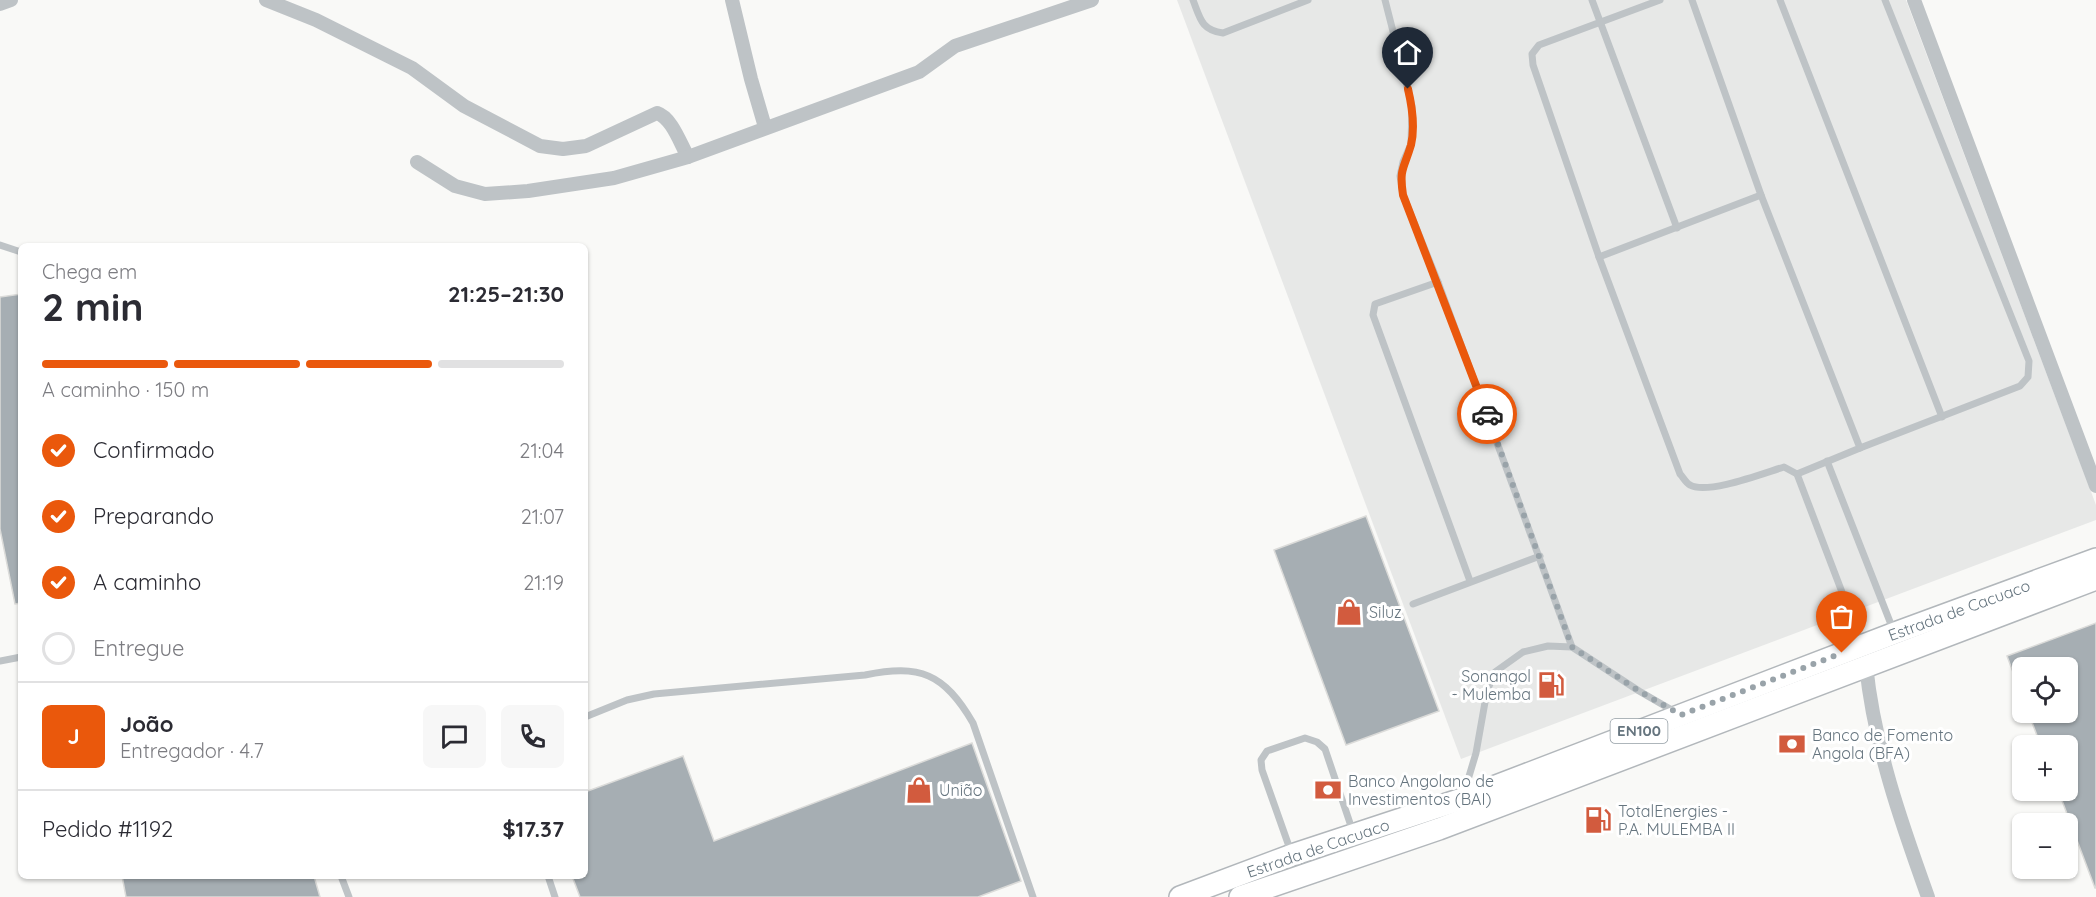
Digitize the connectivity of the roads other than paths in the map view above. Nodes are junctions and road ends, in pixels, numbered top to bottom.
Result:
1 (11, 0) edge
2 (266, 0) edge
3 (732, 0) edge
4 (1092, 0) edge
5 (1193, 0) edge
6 (1308, 0) edge
7 (1385, 0) edge
8 (1592, 0) edge
9 (1660, 0) edge
10 (1692, 0) edge
11 (1780, 0) edge
12 (1885, 0) edge
13 (1914, 0) edge
14 (0, 4) edge
15 (1601, 22) junction
16 (765, 127) junction
17 (688, 157) junction
18 (417, 162) dead end
19 (1761, 195) junction
20 (1677, 228) junction
21 (0, 245) edge
22 (18, 251) edge
23 (1599, 257) junction
24 (1438, 282) junction
25 (1942, 417) junction
26 (1860, 448) junction
27 (1827, 461) junction
28 (1797, 474) junction
29 (2096, 486) edge
30 (1540, 556) junction
31 (2096, 559) edge
32 (2096, 579) edge
33 (1470, 581) junction
34 (1413, 604) dead end
35 (1894, 633) junction
36 (1572, 647) junction
37 (1864, 655) junction
38 (18, 658) edge
39 (0, 661) edge
40 (1681, 715) junction
41 (588, 716) edge
42 (1462, 799) junction
43 (1354, 834) junction
44 (1292, 855) junction
45 (342, 879) edge
46 (549, 879) edge
47 (349, 897) edge
48 (555, 897) edge
49 (1033, 897) edge
50 (1180, 897) edge
51 (1240, 897) edge
52 (1928, 897) edge

1 - 14 street
2 - 17 street
3 - 16 street
4 - 16 street
5 - 6 lane
7 - 24 lane
8 - 15 lane
9 - 15 lane
10 - 19 lane
11 - 25 lane
12 - 25 lane
13 - 29 street
15 - 20 lane
15 - 23 lane
16 - 17 street
17 - 18 street
19 - 20 lane
19 - 26 lane
20 - 23 lane
21 - 22 lane
23 - 28 lane
24 - 30 lane
24 - 33 lane
25 - 26 lane
26 - 27 lane
27 - 28 lane
27 - 35 lane
28 - 37 lane
30 - 33 lane
30 - 36 lane
31 - 35 main road, Estrada de Cacuaco / EN100
32 - 37 main road, Estrada de Cacuaco / EN100
33 - 34 lane
35 - 37 main road, Estrada de Cacuaco / EN100
36 - 40 lane
36 - 42 lane
37 - 40 main road, Estrada de Cacuaco / EN100
37 - 51 main road, Estrada de Cacuaco / EN100
37 - 52 street
38 - 39 lane
40 - 42 main road, Estrada de Cacuaco / EN100
41 - 49 lane
42 - 43 main road, Estrada de Cacuaco / EN100
43 - 44 main road, Estrada de Cacuaco / EN100
43 - 44 lane
44 - 50 main road, Estrada de Cacuaco / EN100
45 - 47 lane
46 - 48 lane

